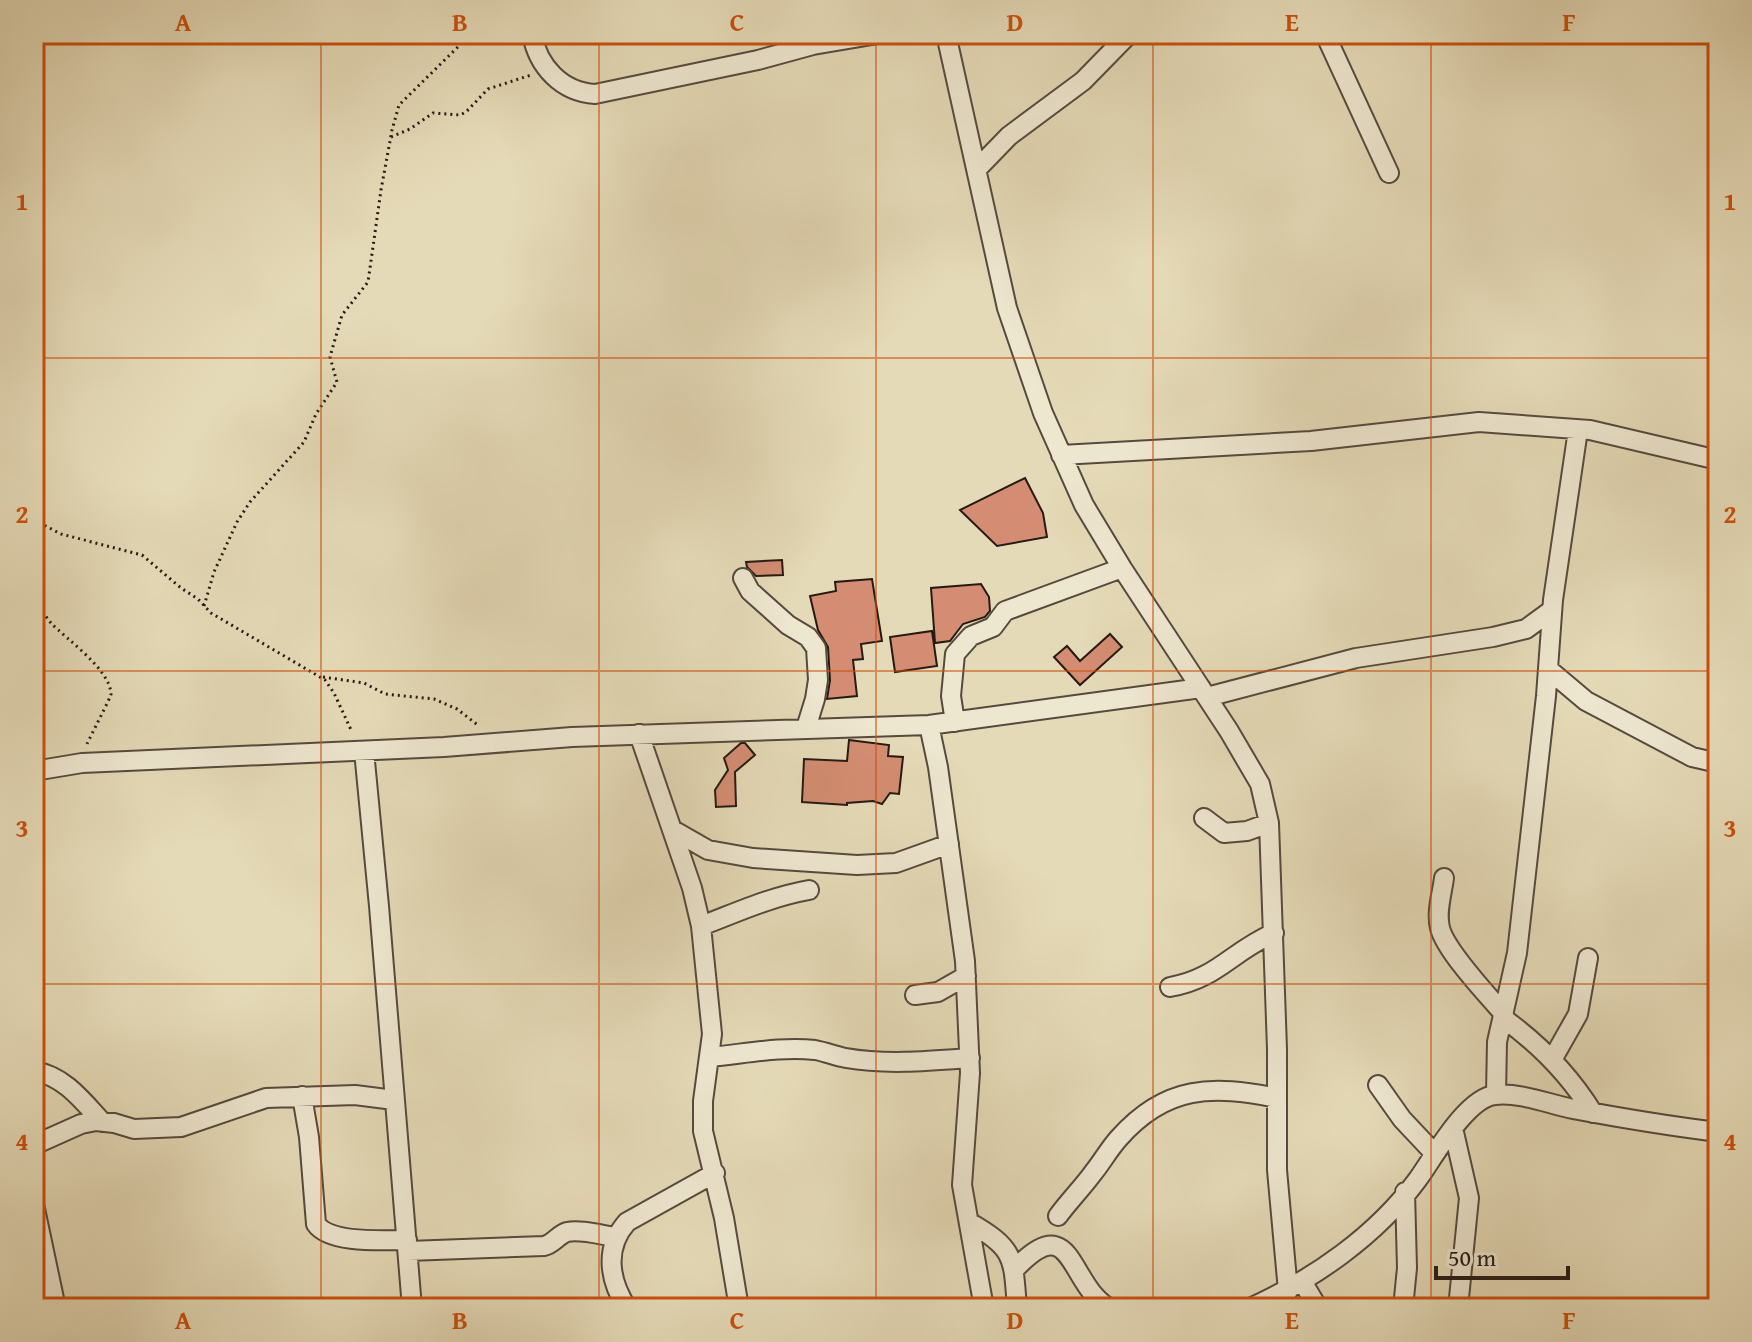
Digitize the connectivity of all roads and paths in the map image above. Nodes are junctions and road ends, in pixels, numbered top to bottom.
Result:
1 (471, 34) edge
2 (532, 34) edge
3 (878, 34) edge
4 (946, 34) edge
5 (1129, 34) edge
6 (1325, 34) edge
7 (547, 70) junction
8 (391, 137) junction
9 (977, 169) junction
10 (1389, 173) dead end
11 (1578, 430) junction
12 (1061, 455) junction
13 (1718, 460) edge
14 (34, 520) edge
15 (1122, 568) junction
16 (743, 578) dead end
17 (34, 596) edge
18 (204, 606) junction
19 (1552, 610) junction
20 (1548, 669) junction
21 (320, 676) junction
22 (1204, 692) junction
23 (955, 722) junction
24 (929, 725) junction
25 (806, 728) junction
26 (639, 734) junction
27 (496, 743) junction
28 (361, 751) junction
29 (82, 763) junction
30 (1718, 763) edge
31 (34, 771) edge
32 (1204, 818) dead end
33 (1269, 823) junction
34 (673, 830) junction
35 (949, 844) junction
36 (1444, 878) dead end
37 (809, 890) dead end
38 (701, 926) junction
39 (1274, 933) junction
40 (1588, 958) dead end
41 (966, 976) junction
42 (1170, 987) dead end
43 (915, 995) dead end
44 (1503, 1016) junction
45 (709, 1057) junction
46 (970, 1058) junction
47 (1552, 1060) junction
48 (34, 1071) edge
49 (1378, 1085) dead end
50 (1496, 1094) junction
51 (302, 1096) junction
52 (1277, 1098) junction
53 (394, 1100) junction
54 (1593, 1113) junction
55 (102, 1122) junction
56 (1453, 1128) junction
57 (1718, 1132) edge
58 (34, 1145) edge
59 (1434, 1153) junction
60 (715, 1173) junction
61 (1405, 1192) junction
62 (34, 1204) edge
63 (1058, 1216) dead end
64 (969, 1222) junction
65 (615, 1237) junction
66 (408, 1245) junction
67 (1014, 1270) junction
68 (1295, 1286) junction
69 (56, 1308) edge
70 (412, 1308) edge
71 (627, 1308) edge
72 (739, 1308) edge
73 (984, 1308) edge
74 (1017, 1308) edge
75 (1109, 1308) edge
76 (1250, 1308) edge
77 (1318, 1308) edge
78 (1403, 1308) edge
79 (1458, 1308) edge

1 - 8 path
2 - 7 street
3 - 7 street
4 - 9 street
5 - 9 street
6 - 10 street
7 - 8 path
8 - 18 path
9 - 12 street
11 - 12 street
11 - 13 street
11 - 19 street
12 - 15 street
14 - 18 path
15 - 22 street
15 - 23 street
16 - 25 street
17 - 29 path
18 - 21 path
19 - 20 street
19 - 22 street
20 - 30 street
20 - 44 street
21 - 27 path
21 - 28 path
22 - 23 street
22 - 33 street
23 - 24 street
24 - 25 street
24 - 35 street
25 - 26 street
26 - 27 street
26 - 34 street
27 - 28 street
28 - 29 street
28 - 53 street
29 - 31 street
32 - 33 street
33 - 39 street
34 - 35 street
34 - 38 street
35 - 41 street
36 - 44 street
37 - 38 street
38 - 45 street
39 - 42 street
39 - 52 street
40 - 47 street
41 - 43 street
41 - 46 street
44 - 47 street
44 - 50 street
45 - 46 street
45 - 60 street
46 - 64 street
47 - 54 street
48 - 55 street
49 - 59 street
50 - 54 street
50 - 56 street
51 - 53 street
51 - 55 street
51 - 66 street
52 - 63 street
52 - 68 street
53 - 66 street
54 - 57 street
55 - 58 street
56 - 59 street
56 - 79 street
59 - 61 street
60 - 65 street
60 - 72 street
61 - 68 street
61 - 78 street
62 - 69 street
64 - 67 street
64 - 73 street
65 - 66 street
65 - 71 street
66 - 70 street
67 - 74 street
67 - 75 street
68 - 76 street
68 - 77 street

